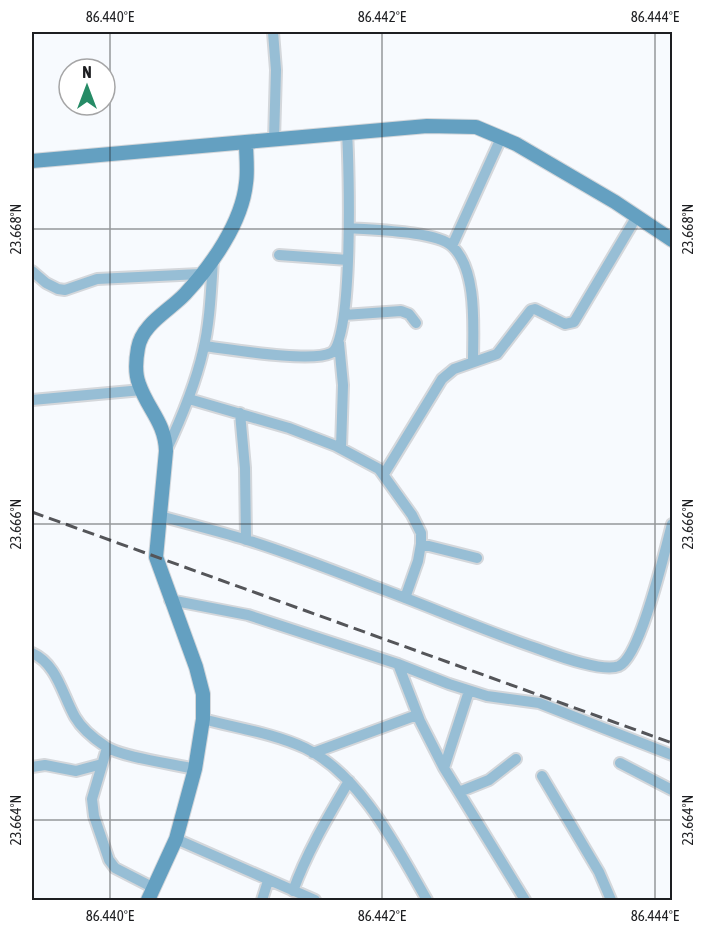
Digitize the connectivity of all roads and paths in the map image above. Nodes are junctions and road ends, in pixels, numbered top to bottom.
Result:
1 (273, 32) edge
2 (347, 133) junction
3 (501, 138) junction
4 (274, 140) junction
5 (246, 142) junction
6 (32, 161) edge
7 (637, 216) junction
8 (349, 228) junction
9 (672, 240) edge
10 (452, 246) junction
11 (279, 255) dead end
12 (213, 259) junction
13 (348, 260) junction
14 (32, 271) edge
15 (201, 274) junction
16 (344, 315) junction
17 (416, 323) dead end
18 (339, 343) junction
19 (204, 346) junction
20 (473, 362) junction
21 (142, 390) junction
22 (189, 399) junction
23 (32, 400) edge
24 (240, 413) junction
25 (341, 448) junction
26 (166, 451) junction
27 (384, 474) junction
28 (160, 516) junction
29 (672, 524) edge
30 (246, 540) junction
31 (421, 544) junction
32 (477, 558) dead end
33 (405, 598) junction
34 (170, 600) junction
35 (32, 653) edge
36 (398, 664) junction
37 (469, 691) junction
38 (417, 715) junction
39 (203, 719) junction
40 (107, 748) junction
41 (314, 753) junction
42 (672, 755) edge
43 (516, 759) dead end
44 (620, 763) dead end
45 (102, 764) junction
46 (32, 767) edge
47 (444, 768) junction
48 (195, 769) junction
49 (542, 776) dead end
50 (349, 781) junction
51 (672, 790) edge
52 (459, 792) junction
53 (176, 839) junction
54 (268, 881) junction
55 (293, 891) junction
56 (151, 894) edge
57 (262, 900) edge
58 (315, 900) edge
59 (427, 900) edge
60 (525, 900) edge
61 (611, 900) edge

1 - 4 street
2 - 3 street
2 - 4 street
2 - 8 street
3 - 7 street
3 - 10 street
4 - 5 street
5 - 6 street
5 - 12 street
7 - 9 street
7 - 20 street
8 - 10 street
8 - 13 street
10 - 20 street
11 - 13 street
12 - 15 street
12 - 19 street
13 - 16 street
14 - 15 street
15 - 21 street
16 - 17 street
16 - 18 street
18 - 19 street
18 - 25 street
19 - 22 street
20 - 27 street
21 - 23 street
21 - 26 street
22 - 24 street
22 - 26 street
24 - 25 street
24 - 30 street
25 - 27 street
26 - 28 street
27 - 31 street
28 - 30 street
28 - 34 street
29 - 33 street
30 - 33 street
31 - 32 street
31 - 33 street
34 - 36 street
34 - 39 street
35 - 40 street
36 - 37 street
36 - 38 street
37 - 42 street
37 - 47 street
38 - 41 street
38 - 47 street
39 - 41 street
39 - 48 street
40 - 45 street
40 - 48 street
41 - 50 street
43 - 52 street
44 - 51 street
45 - 46 street
45 - 56 street
47 - 52 street
48 - 53 street
49 - 61 street
50 - 55 street
50 - 59 street
52 - 60 street
53 - 54 street
53 - 56 street
54 - 55 street
54 - 57 street
55 - 58 street

